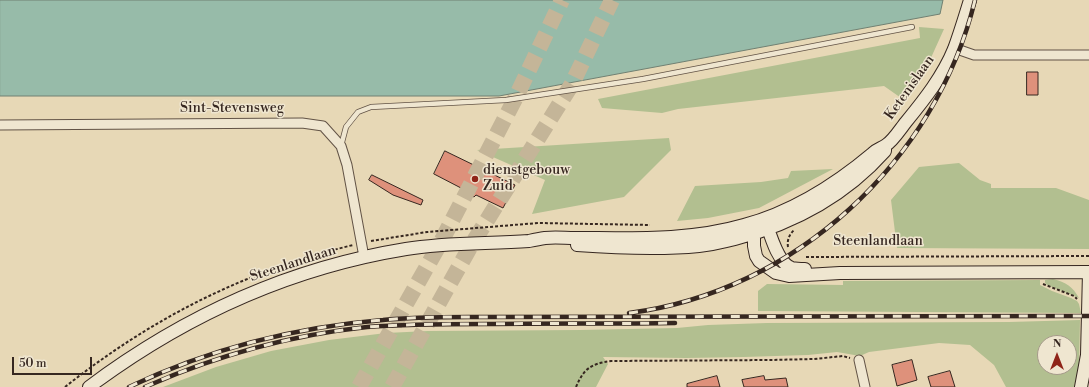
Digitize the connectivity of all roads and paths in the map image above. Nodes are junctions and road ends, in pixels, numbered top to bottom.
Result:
1 (970, 0) edge
2 (912, 27) dead end
3 (954, 48) junction
4 (1089, 55) edge
5 (0, 125) edge
6 (341, 146) junction
7 (650, 226) dead end
8 (760, 226) junction
9 (795, 230) dead end
10 (361, 243) junction
11 (789, 250) dead end
12 (1089, 256) edge
13 (364, 257) junction
14 (805, 257) dead end
15 (840, 272) junction
16 (1042, 272) junction
17 (1089, 272) edge
18 (1088, 308) edge
19 (858, 360) joint
20 (65, 387) edge
21 (89, 387) edge
22 (576, 387) edge
23 (865, 387) edge
24 (1081, 387) edge

1 - 3 main road, Ketenislaan
2 - 6 lane
3 - 4 street
3 - 8 main road, Ketenislaan
5 - 6 street, Sint-Stevensweg
6 - 10 street, Sint-Stevensweg
7 - 10 path
8 - 13 main road, Steenlandlaan
8 - 15 main road
8 - 15 main road
9 - 11 path
10 - 13 street, Sint-Stevensweg
10 - 20 path
12 - 14 path, Steenlandlaan
13 - 21 main road, Steenlandlaan
15 - 16 main road
16 - 17 main road
16 - 18 path
17 - 18 main road
18 - 24 main road
19 - 22 path
19 - 23 street

